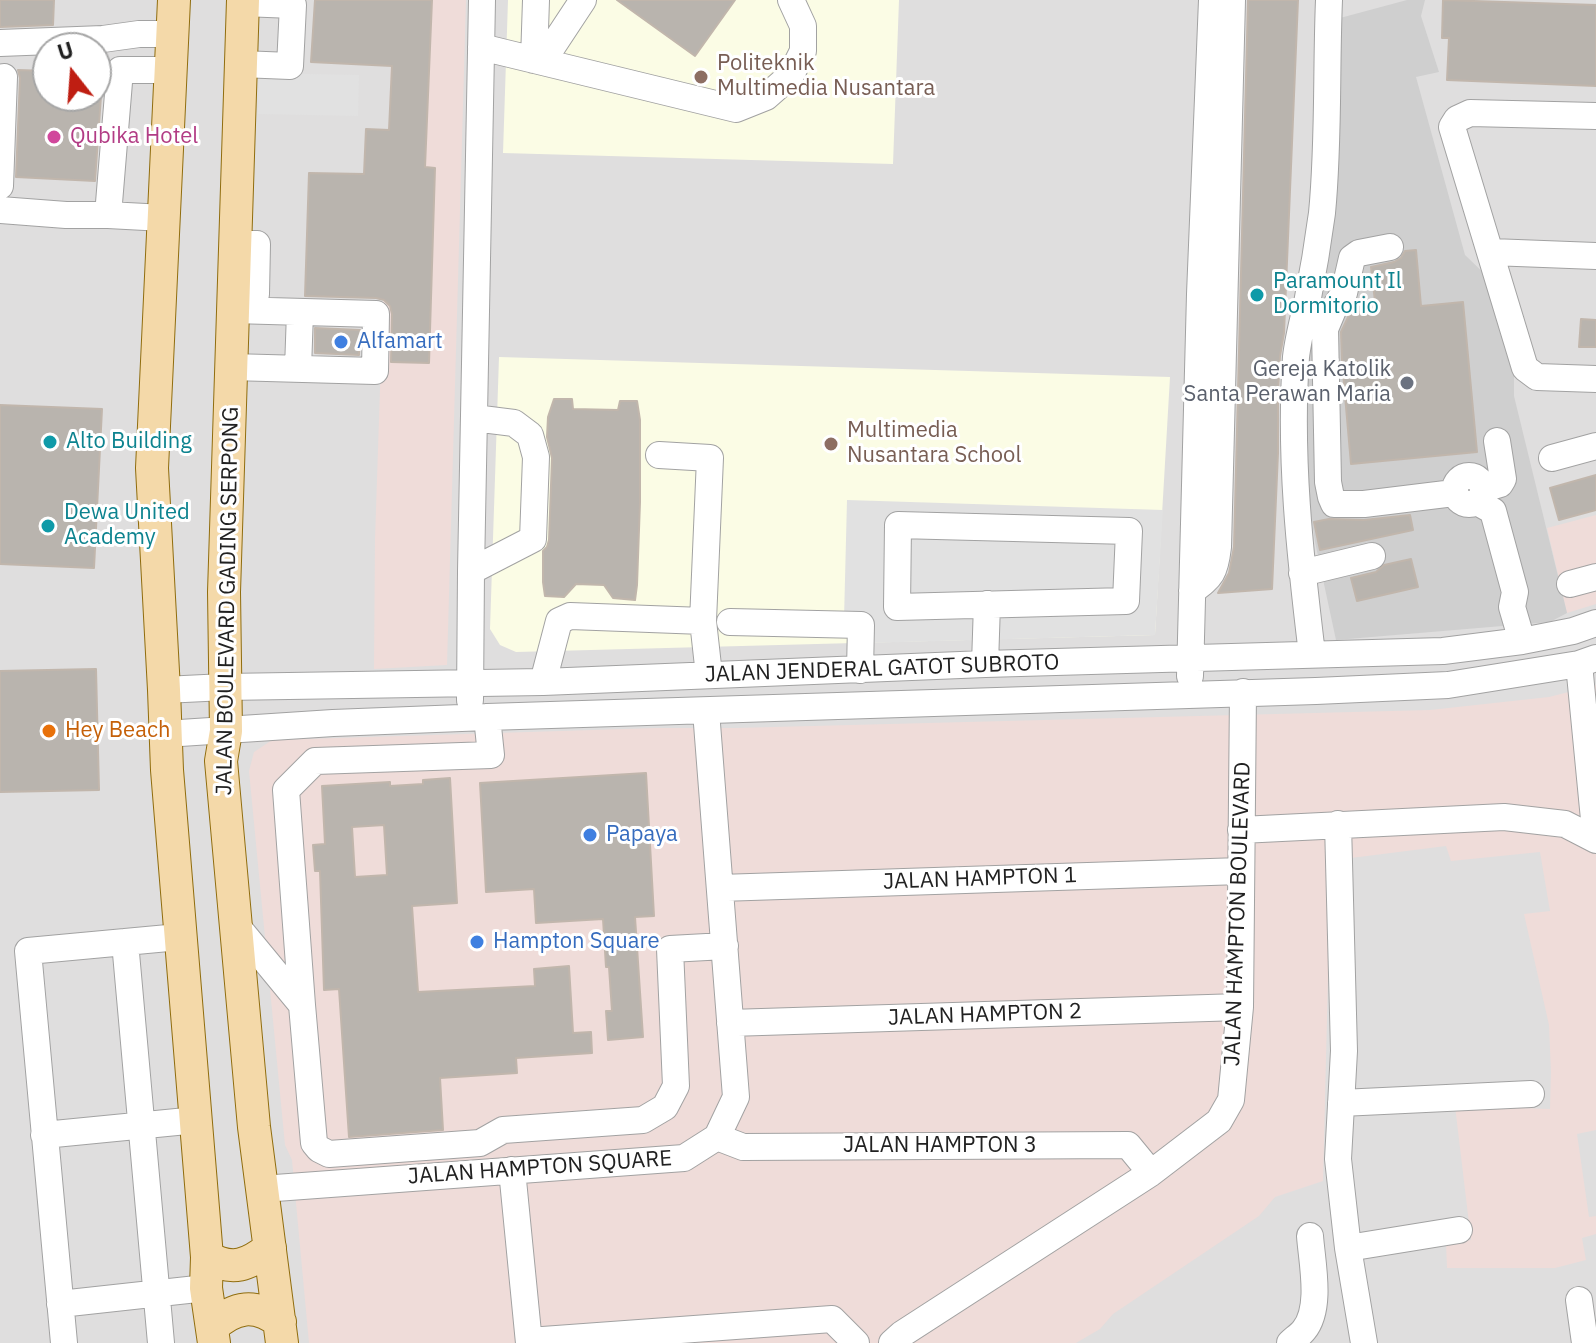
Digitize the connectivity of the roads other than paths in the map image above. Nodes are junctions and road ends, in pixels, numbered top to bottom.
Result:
1 (174, 0) edge
2 (482, 0) edge
3 (536, 0) edge
4 (583, 0) edge
5 (791, 0) edge
6 (1212, 0) edge
7 (1232, 0) edge
8 (1329, 0) edge
9 (243, 2) edge
10 (171, 34) junction
11 (0, 43) edge
12 (481, 47) junction
13 (534, 60) junction
14 (241, 64) junction
15 (170, 70) junction
16 (4, 77) dead end
17 (1596, 116) edge
18 (0, 186) edge
19 (0, 210) edge
20 (108, 215) junction
21 (164, 218) junction
22 (1390, 247) dead end
23 (1491, 252) junction
24 (1596, 256) edge
25 (233, 302) junction
26 (300, 312) junction
27 (231, 367) junction
28 (298, 369) junction
29 (1596, 379) edge
30 (474, 418) junction
31 (1497, 441) dead end
32 (1596, 446) edge
33 (659, 455) dead end
34 (1552, 458) dead end
35 (1471, 495) junction
36 (1372, 556) dead end
37 (471, 571) junction
38 (1302, 573) junction
39 (1596, 577) edge
40 (1570, 584) dead end
41 (1192, 591) junction
42 (987, 604) junction
43 (703, 621) junction
44 (730, 622) dead end
45 (1596, 623) edge
46 (1522, 641) junction
47 (1312, 654) junction
48 (1190, 659) junction
49 (1588, 661) edge
50 (985, 664) junction
51 (860, 670) junction
52 (709, 675) junction
53 (543, 682) junction
54 (470, 683) junction
55 (225, 687) junction
56 (164, 690) junction
57 (1243, 692) junction
58 (1190, 695) junction
59 (706, 711) junction
60 (479, 717) junction
61 (226, 731) junction
62 (165, 734) junction
63 (1338, 824) junction
64 (1241, 830) junction
65 (1596, 840) edge
66 (1241, 871) junction
67 (720, 888) junction
68 (236, 925) junction
69 (179, 937) junction
70 (125, 942) junction
71 (725, 946) junction
72 (302, 1005) junction
73 (1240, 1007) junction
74 (730, 1023) junction
75 (1531, 1094) dead end
76 (1341, 1103) junction
77 (197, 1120) junction
78 (141, 1126) junction
79 (44, 1135) junction
80 (717, 1137) junction
81 (512, 1170) junction
82 (1151, 1173) junction
83 (262, 1189) junction
84 (1459, 1230) dead end
85 (1310, 1236) dead end
86 (270, 1248) junction
87 (1348, 1248) junction
88 (207, 1272) junction
89 (157, 1295) junction
90 (1579, 1300) dead end
91 (60, 1304) junction
92 (281, 1333) edge
93 (213, 1335) edge
94 (529, 1342) edge
95 (64, 1343) edge
96 (161, 1343) edge
97 (856, 1343) edge
98 (892, 1343) edge
99 (1290, 1343) edge
100 (1364, 1343) edge
101 (1585, 1343) edge

1 - 10 main road
2 - 12 street
3 - 13 street
4 - 13 street
5 - 13 street
6 - 41 street
7 - 41 street
8 - 38 street
9 - 14 main road, JALAN BOULEVARD GADING SERPONG
9 - 14 street
10 - 11 street
10 - 15 main road
12 - 13 street
12 - 30 street
14 - 25 main road, JALAN BOULEVARD GADING SERPONG
15 - 20 street
15 - 21 main road
16 - 18 street
17 - 23 street
19 - 20 street
20 - 21 street
21 - 56 main road
22 - 35 street
23 - 24 street
23 - 29 street
25 - 26 street
25 - 27 main road, JALAN BOULEVARD GADING SERPONG
26 - 28 street
26 - 28 street
27 - 28 street
27 - 55 main road, JALAN BOULEVARD GADING SERPONG
30 - 37 street
30 - 37 street
31 - 35 street
32 - 34 street
33 - 43 street
35 - 46 street
36 - 38 street
37 - 54 street
38 - 47 street
39 - 40 street
41 - 48 street
42 - 42 street
42 - 50 street
43 - 52 street
43 - 53 street
44 - 51 street
45 - 46 street, JALAN JENDERAL GATOT SUBROTO
46 - 47 street, JALAN JENDERAL GATOT SUBROTO
47 - 48 street, JALAN JENDERAL GATOT SUBROTO
48 - 50 street, JALAN JENDERAL GATOT SUBROTO
48 - 58 street
49 - 57 street, JALAN JENDERAL GATOT SUBROTO
49 - 65 street
50 - 51 street, JALAN JENDERAL GATOT SUBROTO
51 - 52 street, JALAN JENDERAL GATOT SUBROTO
52 - 53 street, JALAN JENDERAL GATOT SUBROTO
53 - 54 street, JALAN JENDERAL GATOT SUBROTO
54 - 55 street, JALAN JENDERAL GATOT SUBROTO
54 - 60 street
55 - 56 street, JALAN JENDERAL GATOT SUBROTO
55 - 61 main road, JALAN BOULEVARD GADING SERPONG
56 - 62 main road
57 - 58 street, JALAN JENDERAL GATOT SUBROTO
57 - 64 street, JALAN HAMPTON BOULEVARD
58 - 59 street, JALAN JENDERAL GATOT SUBROTO
59 - 60 street, JALAN JENDERAL GATOT SUBROTO
59 - 67 street
60 - 61 street, JALAN JENDERAL GATOT SUBROTO
60 - 72 street
61 - 62 street, JALAN JENDERAL GATOT SUBROTO
61 - 68 main road, JALAN BOULEVARD GADING SERPONG
62 - 69 main road
63 - 64 street
63 - 65 street
63 - 76 street
64 - 66 street, JALAN HAMPTON BOULEVARD
66 - 67 street, JALAN HAMPTON 1
66 - 73 street, JALAN HAMPTON BOULEVARD
67 - 71 street
68 - 72 street
68 - 83 main road, JALAN BOULEVARD GADING SERPONG
69 - 70 street
69 - 77 main road
70 - 78 street
70 - 79 street
71 - 72 street
71 - 74 street
73 - 74 street, JALAN HAMPTON 2
73 - 82 street, JALAN HAMPTON BOULEVARD
74 - 80 street
75 - 76 street
76 - 87 street
77 - 78 street
77 - 88 main road
78 - 79 street
78 - 89 street
79 - 91 street
80 - 81 street, JALAN HAMPTON SQUARE
80 - 82 street, JALAN HAMPTON 3
81 - 83 street, JALAN HAMPTON SQUARE
81 - 94 street
82 - 98 street, JALAN HAMPTON BOULEVARD
83 - 86 main road, JALAN BOULEVARD GADING SERPONG
84 - 87 street
85 - 99 street
86 - 88 main road
86 - 92 main road, JALAN BOULEVARD GADING SERPONG
87 - 100 street
88 - 89 street
88 - 93 main road
89 - 91 street
89 - 96 street
90 - 101 street
91 - 95 street
92 - 93 main road
94 - 97 street

